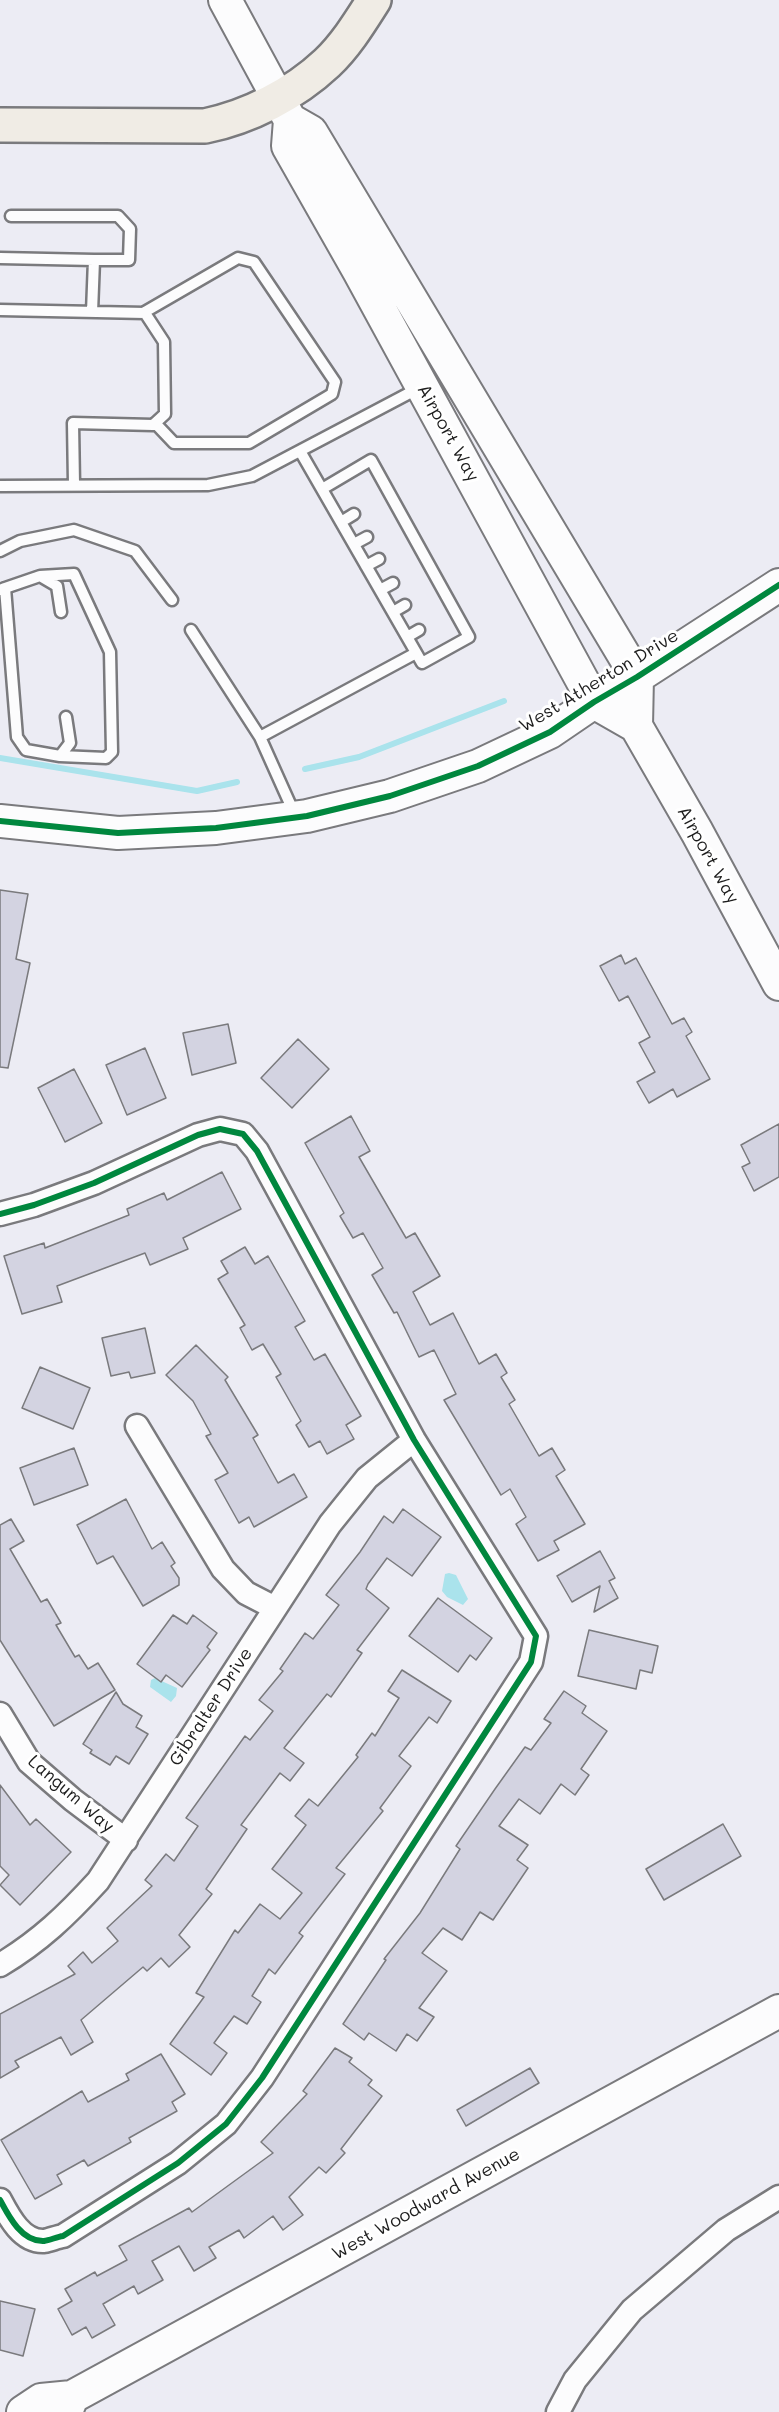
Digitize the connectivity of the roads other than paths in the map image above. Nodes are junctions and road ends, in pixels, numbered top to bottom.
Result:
1 (225, 0) edge
2 (374, 0) edge
3 (284, 109) junction
4 (0, 125) edge
5 (11, 216) dead end
6 (0, 258) edge
7 (94, 260) junction
8 (0, 310) edge
9 (92, 312) junction
10 (143, 313) junction
11 (422, 386) junction
12 (155, 423) junction
13 (300, 451) junction
14 (74, 484) junction
15 (0, 486) edge
16 (322, 489) junction
17 (354, 514) dead end
18 (341, 522) junction
19 (367, 537) dead end
20 (354, 544) junction
21 (0, 551) edge
22 (379, 559) dead end
23 (366, 566) junction
24 (40, 576) junction
25 (393, 583) dead end
26 (779, 585) edge
27 (441, 586) junction
28 (3, 589) edge
29 (380, 590) junction
30 (430, 592) dead end
31 (172, 600) dead end
32 (405, 605) dead end
33 (455, 610) junction
34 (61, 612) dead end
35 (393, 612) junction
36 (444, 617) dead end
37 (191, 630) dead end
38 (419, 630) dead end
39 (407, 637) junction
40 (416, 653) junction
41 (637, 677) junction
42 (594, 702) junction
43 (66, 717) dead end
44 (636, 726) junction
45 (260, 737) junction
46 (60, 756) junction
47 (297, 818) junction
48 (0, 821) edge
49 (779, 984) edge
50 (0, 1214) edge
51 (137, 1426) dead end
52 (414, 1440) junction
53 (275, 1608) junction
54 (0, 1714) edge
55 (126, 1840) junction
56 (0, 1965) edge
57 (779, 2010) edge
58 (779, 2197) edge
59 (0, 2200) edge
60 (69, 2404) edge
61 (23, 2412) edge
62 (558, 2412) edge

1 - 3 main road, Airport Way
2 - 3 highway
3 - 4 highway
3 - 11 main road, Airport Way
3 - 41 main road, Airport Way
5 - 7 lane
6 - 7 lane
7 - 9 lane
8 - 9 lane
9 - 10 lane
10 - 12 lane
10 - 12 lane
11 - 13 lane
11 - 42 main road, Airport Way
12 - 14 lane
13 - 14 lane
13 - 16 lane
14 - 15 lane
16 - 18 lane
16 - 27 lane
17 - 18 lane
18 - 20 lane
19 - 20 lane
20 - 23 lane
21 - 31 lane
22 - 23 lane
23 - 29 lane
24 - 28 lane
24 - 34 lane
24 - 46 lane
25 - 29 lane
26 - 41 main road, West Atherton Drive
27 - 30 lane
27 - 33 lane
28 - 46 lane
29 - 35 lane
32 - 35 lane
33 - 36 lane
33 - 40 lane
35 - 39 lane
37 - 45 lane
38 - 39 lane
39 - 40 lane
40 - 45 lane
41 - 42 main road, West Atherton Drive
41 - 44 main road
42 - 44 main road
42 - 47 main road, West Atherton Drive
43 - 46 lane
44 - 49 main road, Airport Way
45 - 47 lane
47 - 48 main road, West Atherton Drive
50 - 52 street
51 - 53 street
52 - 53 street, Gibralter Drive
52 - 59 street
53 - 55 street, Gibralter Drive
54 - 55 street, Langum Way
55 - 56 street, Gibralter Drive
57 - 60 main road, West Woodward Avenue
58 - 62 street
60 - 61 main road, West Woodward Avenue

